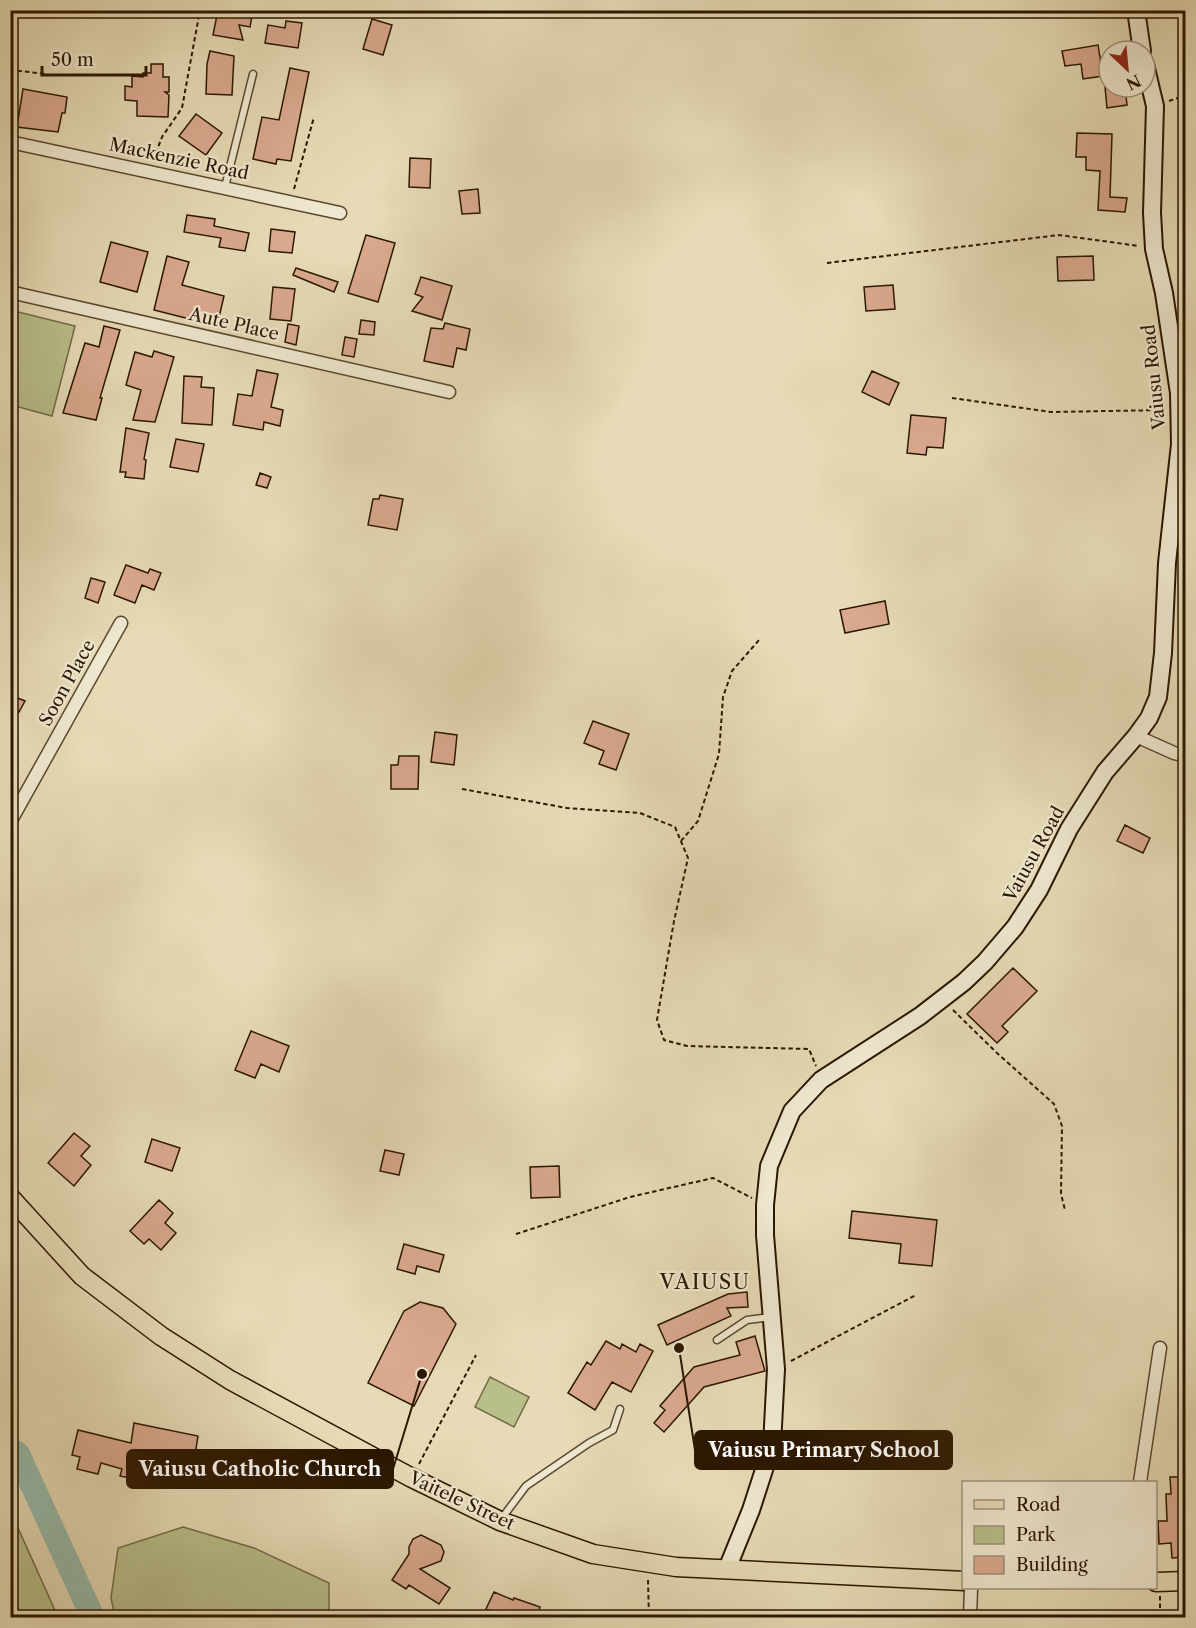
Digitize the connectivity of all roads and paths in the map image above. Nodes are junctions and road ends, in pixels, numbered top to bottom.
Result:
1 (200, 10) edge
2 (926, 10) edge
3 (1136, 12) edge
4 (1140, 39) edge
5 (10, 70) edge
6 (47, 74) dead end
7 (253, 74) dead end
8 (1153, 99) edge
9 (314, 117) dead end
10 (10, 142) edge
11 (148, 171) junction
12 (225, 187) junction
13 (290, 201) junction
14 (340, 213) dead end
15 (1154, 249) junction
16 (827, 263) dead end
17 (10, 292) edge
18 (449, 392) dead end
19 (952, 398) dead end
20 (1179, 410) junction
21 (121, 624) dead end
22 (759, 640) dead end
23 (1136, 736) junction
24 (1185, 756) edge
25 (462, 789) dead end
26 (10, 822) edge
27 (681, 841) junction
28 (942, 1000) junction
29 (821, 1080) junction
30 (10, 1197) edge
31 (765, 1205) junction
32 (1065, 1210) dead end
33 (516, 1234) dead end
34 (916, 1295) dead end
35 (772, 1317) junction
36 (717, 1340) dead end
37 (1160, 1348) dead end
38 (476, 1355) dead end
39 (776, 1369) junction
40 (620, 1409) dead end
41 (412, 1478) junction
42 (1140, 1481) edge
43 (500, 1521) junction
44 (647, 1562) junction
45 (727, 1569) junction
46 (962, 1581) edge
47 (1185, 1581) edge
48 (1157, 1582) edge
49 (971, 1589) edge
50 (649, 1617) edge
51 (970, 1617) edge
52 (1160, 1617) edge

1 - 11 path
2 - 3 path
3 - 4 street
5 - 6 path
7 - 12 lane
8 - 15 street, Vaiusu Road
9 - 13 path
10 - 11 street, Mackenzie Road
11 - 12 street, Mackenzie Road
12 - 13 street, Mackenzie Road
13 - 14 street, Mackenzie Road
15 - 16 path
15 - 20 street, Vaiusu Road
17 - 18 street, Aute Place
19 - 20 path
20 - 23 street, Vaiusu Road
21 - 26 street, Soon Place
22 - 27 path
23 - 24 street
23 - 28 street, Vaiusu Road
25 - 27 path
27 - 29 path
28 - 29 street, Vaiusu Road
28 - 32 path
29 - 31 street, Vaiusu Road
30 - 41 main road, Vaitele Street
31 - 33 path
31 - 35 street, Vaiusu Road
34 - 39 path
35 - 36 lane
35 - 39 street, Vaiusu Road
37 - 42 street
38 - 41 path
39 - 45 street, Vaiusu Road
40 - 43 lane
41 - 43 main road, Vaitele Street
43 - 44 main road, Vaitele Street
44 - 45 main road, Vaitele Street
44 - 50 path
45 - 46 main road, Vaitele Street
47 - 48 main road
48 - 52 path
49 - 51 street

